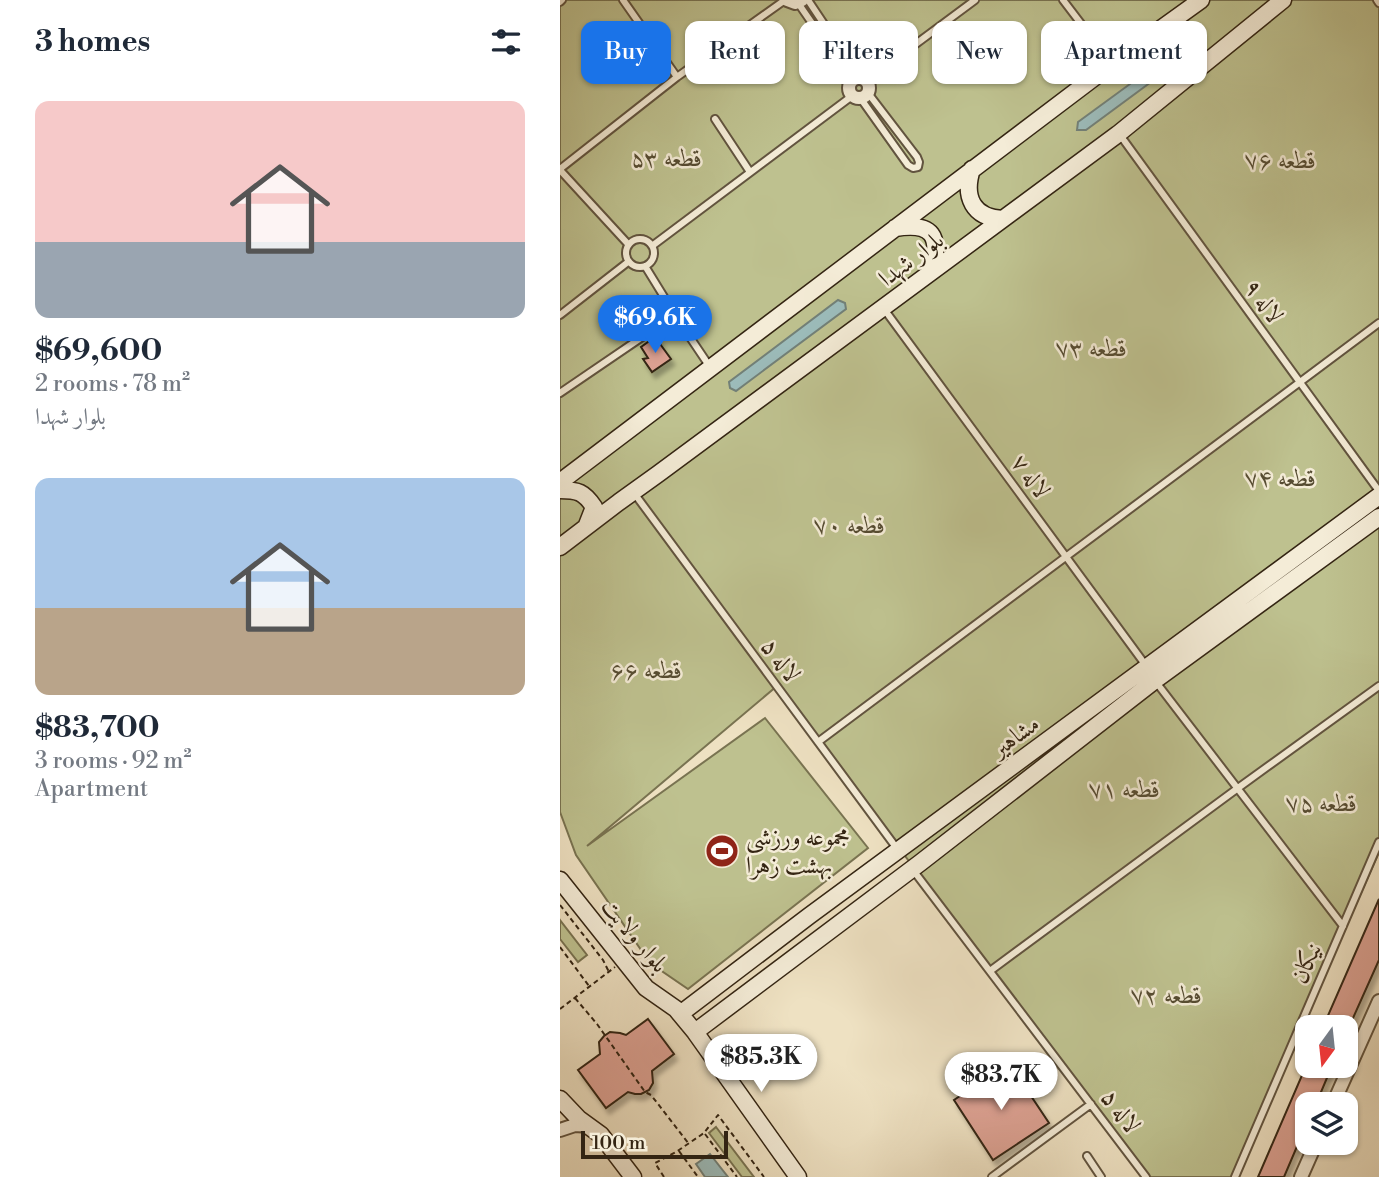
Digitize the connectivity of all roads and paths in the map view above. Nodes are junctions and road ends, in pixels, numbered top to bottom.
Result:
1 (623, 0) edge
2 (975, 0) edge
3 (1063, 0) edge
4 (1201, 0) edge
5 (1283, 0) edge
6 (796, 1) edge
7 (1079, 21) edge
8 (1172, 21) edge
9 (677, 77) junction
10 (1085, 84) edge
11 (860, 88) junction
12 (715, 119) dead end
13 (1118, 134) junction
14 (972, 169) junction
15 (560, 170) edge
16 (750, 172) junction
17 (1003, 219) junction
18 (895, 228) junction
19 (628, 244) junction
20 (652, 246) junction
21 (628, 262) junction
22 (645, 266) junction
23 (932, 271) junction
24 (883, 308) junction
25 (560, 315) edge
26 (677, 318) junction
27 (1379, 323) edge
28 (710, 367) junction
29 (1300, 383) junction
30 (560, 393) edge
31 (560, 482) edge
32 (560, 490) edge
33 (633, 492) junction
34 (1379, 494) edge
35 (1379, 517) edge
36 (587, 525) junction
37 (560, 547) edge
38 (1067, 556) junction
39 (1151, 673) junction
40 (1379, 686) edge
41 (818, 742) junction
42 (1238, 788) junction
43 (1379, 842) edge
44 (898, 850) junction
45 (912, 868) junction
46 (560, 880) edge
47 (560, 905) edge
48 (809, 916) junction
49 (1343, 926) junction
50 (823, 935) junction
51 (560, 947) edge
52 (624, 960) junction
53 (990, 971) junction
54 (609, 972) junction
55 (590, 986) junction
56 (575, 998) junction
57 (1379, 1001) edge
58 (560, 1009) edge
59 (680, 1014) junction
60 (695, 1031) junction
61 (1338, 1092) edge
62 (560, 1099) edge
63 (1091, 1104) junction
64 (589, 1126) junction
65 (560, 1130) edge
66 (704, 1133) junction
67 (689, 1144) junction
68 (679, 1150) junction
69 (1311, 1155) edge
70 (1087, 1156) dead end
71 (633, 1177) edge
72 (664, 1177) edge
73 (698, 1177) edge
74 (737, 1177) edge
75 (764, 1177) edge
76 (798, 1177) edge
77 (992, 1177) edge
78 (1101, 1177) edge
79 (1146, 1177) edge
80 (1235, 1177) edge
81 (1301, 1177) edge

1 - 9 lane
2 - 11 lane
3 - 7 lane
4 - 8 street, بلوار شهدا
5 - 13 street, بلوار شهدا
6 - 9 lane
6 - 11 lane
9 - 15 lane
10 - 14 street, بلوار شهدا
11 - 11 lane
11 - 16 lane
12 - 16 lane
13 - 17 street, بلوار شهدا
13 - 29 lane, لاله ۹
14 - 17 street
14 - 18 street, بلوار شهدا
15 - 19 lane
16 - 20 lane
17 - 23 street, بلوار شهدا
18 - 23 street
18 - 28 street, بلوار شهدا
19 - 20 lane
19 - 21 lane
20 - 22 lane
21 - 22 lane
21 - 25 lane
22 - 26 lane
23 - 24 street, بلوار شهدا
24 - 33 street, بلوار شهدا
24 - 38 lane, لاله ۷
26 - 28 lane
26 - 30 lane
27 - 29 lane
28 - 31 street, بلوار شهدا
29 - 34 lane, لاله ۹
29 - 38 lane
32 - 36 street
33 - 36 street, بلوار شهدا
33 - 41 lane, لاله ۵
34 - 39 street, مشاهیر
35 - 39 street, مشاهیر
36 - 37 street, بلوار شهدا
38 - 39 lane, لاله ۷
38 - 41 lane
39 - 42 lane, لاله ۷
39 - 44 street, مشاهیر
39 - 45 street, مشاهیر
40 - 42 lane
41 - 44 lane, لاله ۵
42 - 49 lane, لاله ۷
42 - 53 lane
43 - 49 lane, نیکان
44 - 48 street, مشاهیر
45 - 50 street, مشاهیر
45 - 53 lane, لاله ۵
46 - 52 street, بلوار ولایت
47 - 54 path
48 - 50 street
48 - 59 street, مشاهیر
49 - 80 lane, نیکان
50 - 60 street, مشاهیر
51 - 55 path
52 - 54 path
52 - 59 street, بلوار ولایت
53 - 63 lane, لاله ۵
54 - 55 path
55 - 56 path
56 - 58 path
56 - 67 path
57 - 61 street
59 - 60 street, بلوار ولایت
60 - 76 street, بلوار ولایت
62 - 64 street
63 - 77 lane
63 - 79 lane, لاله ۵
64 - 65 street
64 - 71 street
66 - 67 path
66 - 74 path
66 - 75 path
67 - 68 path
68 - 72 path
68 - 73 path
69 - 81 street
70 - 78 lane

